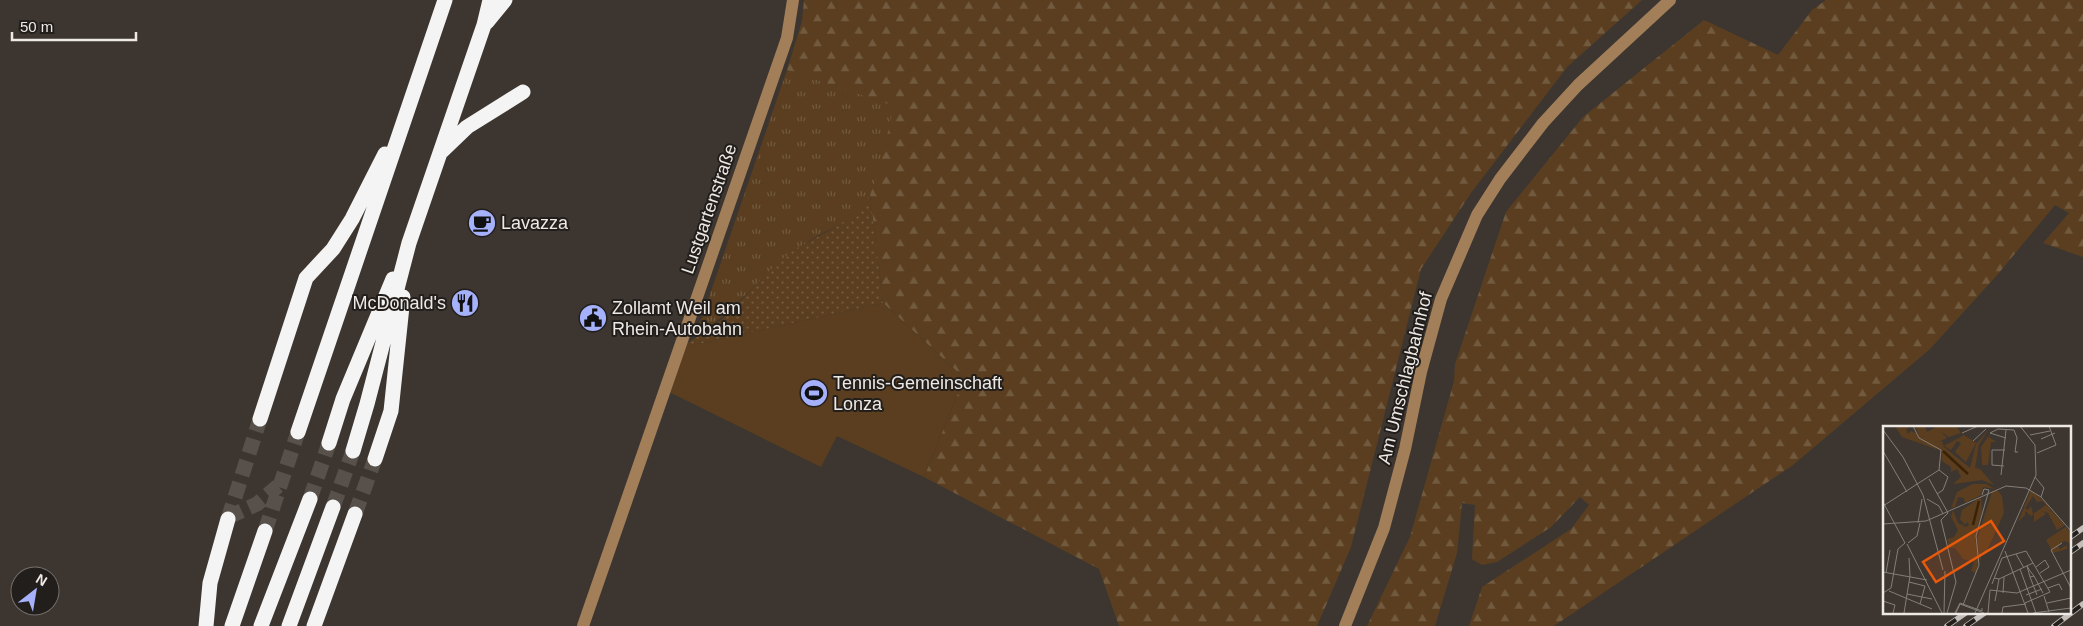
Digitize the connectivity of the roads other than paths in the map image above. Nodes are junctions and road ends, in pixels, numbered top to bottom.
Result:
1 (445, 0) edge
2 (490, 0) edge
3 (505, 0) edge
4 (794, 0) edge
5 (1670, 0) edge
6 (484, 25) junction
7 (523, 92) dead end
8 (406, 115) junction
9 (440, 152) junction
10 (409, 243) junction
11 (260, 419) tunnel mouth
12 (298, 432) tunnel mouth
13 (329, 443) tunnel mouth
14 (353, 451) tunnel mouth
15 (375, 459) tunnel mouth
16 (310, 499) tunnel mouth
17 (333, 507) tunnel mouth
18 (355, 514) tunnel mouth
19 (228, 519) tunnel mouth
20 (265, 531) tunnel mouth
21 (206, 626) edge
22 (232, 626) edge
23 (261, 626) edge
24 (289, 626) edge
25 (314, 626) edge
26 (583, 626) edge
27 (1345, 626) edge

1 - 8 highway
2 - 6 highway
3 - 6 highway
4 - 26 street, Lustgartenstraße
5 - 27 street, Am Umschlagbahnhof
6 - 9 highway
7 - 9 highway
8 - 11 highway
8 - 12 highway
9 - 10 highway
10 - 13 highway
10 - 14 highway
10 - 15 highway
16 - 23 highway
17 - 24 highway
18 - 25 highway
19 - 21 highway
20 - 22 highway

